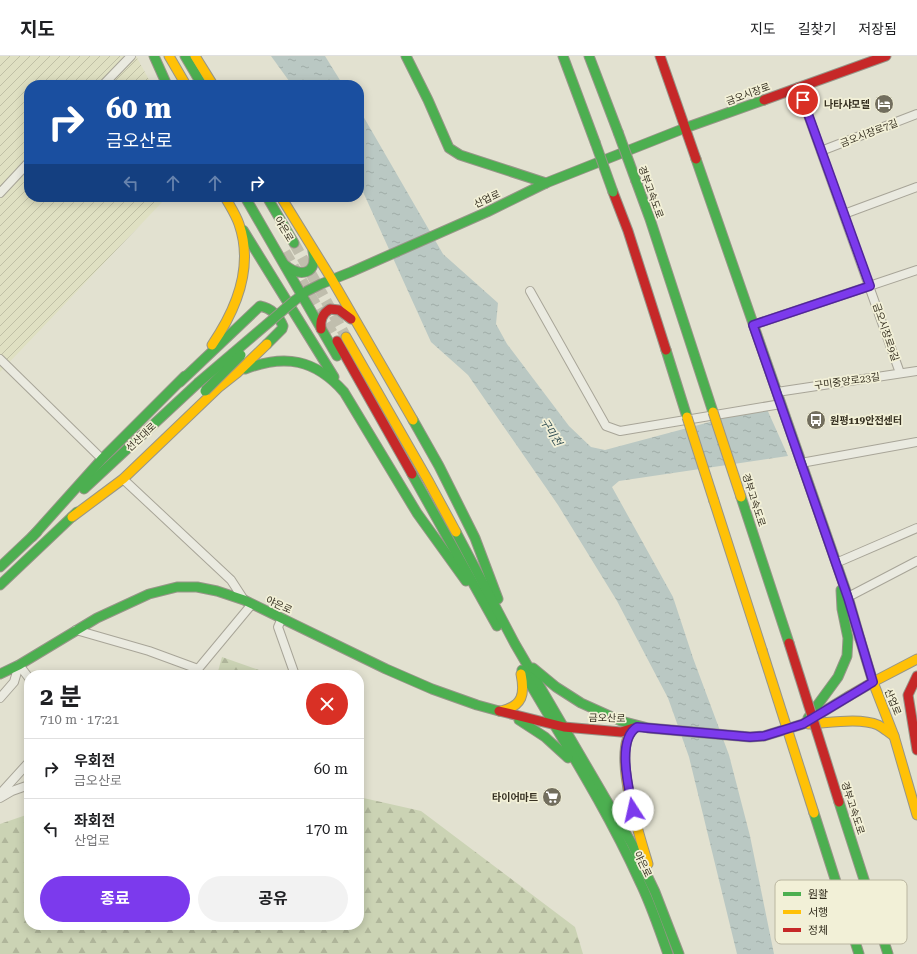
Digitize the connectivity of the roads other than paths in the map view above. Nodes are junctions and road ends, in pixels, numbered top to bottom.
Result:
1 (131, 56) edge
2 (154, 56) edge
3 (164, 56) edge
4 (169, 56) edge
5 (185, 56) edge
6 (195, 56) edge
7 (406, 56) edge
8 (563, 56) edge
9 (589, 56) edge
10 (660, 56) edge
11 (886, 56) edge
12 (108, 80) edge
13 (165, 80) edge
14 (177, 80) edge
15 (183, 80) edge
16 (199, 80) edge
17 (210, 80) edge
18 (798, 87) junction
19 (917, 114) edge
20 (685, 128) junction
21 (821, 151) junction
22 (24, 167) edge
23 (546, 183) junction
24 (917, 186) edge
25 (0, 193) edge
26 (228, 202) edge
27 (248, 202) edge
28 (255, 202) edge
29 (270, 202) edge
30 (284, 202) edge
31 (844, 214) junction
32 (238, 221) junction
33 (294, 243) tunnel mouth
34 (313, 248) junction
35 (283, 256) junction
36 (917, 270) edge
37 (331, 278) junction
38 (870, 286) junction
39 (530, 291) dead end
40 (297, 298) junction
41 (753, 325) junction
42 (321, 329) junction
43 (361, 332) junction
44 (346, 337) tunnel mouth
45 (337, 341) tunnel mouth
46 (0, 359) edge
47 (917, 371) edge
48 (237, 373) junction
49 (900, 374) junction
50 (180, 382) junction
51 (344, 392) junction
52 (777, 392) junction
53 (781, 404) junction
54 (917, 442) edge
55 (102, 459) junction
56 (801, 462) junction
57 (123, 479) junction
58 (72, 517) junction
59 (917, 528) edge
60 (32, 537) junction
61 (457, 554) junction
62 (917, 561) edge
63 (836, 563) junction
64 (0, 567) edge
65 (840, 573) junction
66 (0, 585) edge
67 (848, 598) junction
68 (248, 602) junction
69 (486, 607) junction
70 (282, 618) junction
71 (76, 630) junction
72 (515, 644) junction
73 (917, 659) edge
74 (521, 662) junction
75 (19, 665) junction
76 (191, 670) edge
77 (197, 670) edge
78 (292, 670) edge
79 (24, 672) edge
80 (0, 674) edge
81 (917, 676) edge
82 (873, 682) junction
83 (0, 698) edge
84 (503, 712) junction
85 (553, 724) junction
86 (803, 724) junction
87 (564, 727) junction
88 (635, 728) junction
89 (894, 736) junction
90 (917, 750) edge
91 (24, 768) edge
92 (580, 771) junction
93 (24, 787) edge
94 (0, 794) edge
95 (0, 798) edge
96 (917, 815) edge
97 (836, 880) edge
98 (864, 880) edge
99 (655, 892) junction
100 (856, 944) edge
101 (885, 944) edge
102 (668, 954) edge
103 (679, 954) edge
104 (859, 954) edge
105 (888, 954) edge

1 - 12 street
2 - 13 main road
3 - 14 main road
4 - 15 main road
5 - 16 main road
6 - 17 main road
7 - 23 main road
8 - 97 main road, bridge
9 - 98 main road, 경부고속도로, bridge
10 - 20 main road, 산업로
11 - 18 main road, 금오시장로
18 - 20 main road, 금오시장로
18 - 21 street, 금오시장로9길
19 - 21 street, 금오시장로7길
20 - 23 main road, 산업로
20 - 41 main road, 산업로
21 - 31 street, 금오시장로9길
22 - 25 street
23 - 37 main road, 산업로
24 - 31 street
26 - 32 main road
27 - 35 main road
28 - 35 main road, 야은로
29 - 33 main road, 야은로
30 - 34 main road
31 - 38 street, 금오시장로9길
32 - 50 main road
32 - 51 main road
34 - 35 main road
34 - 37 main road
35 - 40 main road
36 - 38 street
37 - 40 main road, 산업로
37 - 43 main road
38 - 41 street
38 - 49 street, 금오시장로9길
39 - 53 street
40 - 42 main road
40 - 58 main road, 선산대로, bridge
40 - 60 main road, 선산대로, bridge
41 - 52 main road, 산업로
42 - 43 main road
42 - 61 main road
43 - 72 main road
44 - 72 main road, 야은로
45 - 61 main road, 야은로
46 - 55 street
47 - 49 street, 구미중앙로23길
48 - 50 main road
48 - 51 main road
48 - 57 main road
49 - 52 street, 구미중앙로23길
50 - 55 main road
51 - 69 main road
52 - 53 main road, 산업로
53 - 56 main road, 산업로
54 - 56 street
55 - 60 main road
56 - 63 main road, 산업로
57 - 58 main road
57 - 68 street
58 - 66 main road, 선산대로
59 - 63 street
60 - 64 main road, 선산대로
61 - 69 main road, 야은로
62 - 67 street
63 - 65 main road, 산업로
65 - 67 main road, 산업로
65 - 86 main road
67 - 82 main road, 산업로
68 - 70 main road, 야은로
68 - 71 main road, 야은로
68 - 77 street
69 - 74 main road, 야은로
70 - 78 street
70 - 84 main road, 야은로
71 - 75 main road, 야은로
71 - 76 street
72 - 74 main road, 야은로
73 - 82 main road, 금오산로
74 - 84 main road
74 - 85 main road, 야은로
74 - 87 main road, 야은로
74 - 88 main road
75 - 79 street
75 - 80 main road, 야은로
75 - 83 street
81 - 90 main road
82 - 86 main road, 금오산로
82 - 89 main road, 산업로
84 - 85 main road, 야은로
84 - 92 main road
85 - 87 main road, 야은로
85 - 92 main road, 야은로
86 - 88 main road, 금오산로
86 - 89 main road
87 - 88 main road, 금오산로
87 - 99 main road, 야은로
88 - 99 main road
89 - 96 main road, 산업로
91 - 94 street
92 - 102 main road, 야은로
93 - 95 street
99 - 103 main road, 야은로
100 - 104 main road, bridge
101 - 105 main road, 경부고속도로, bridge

